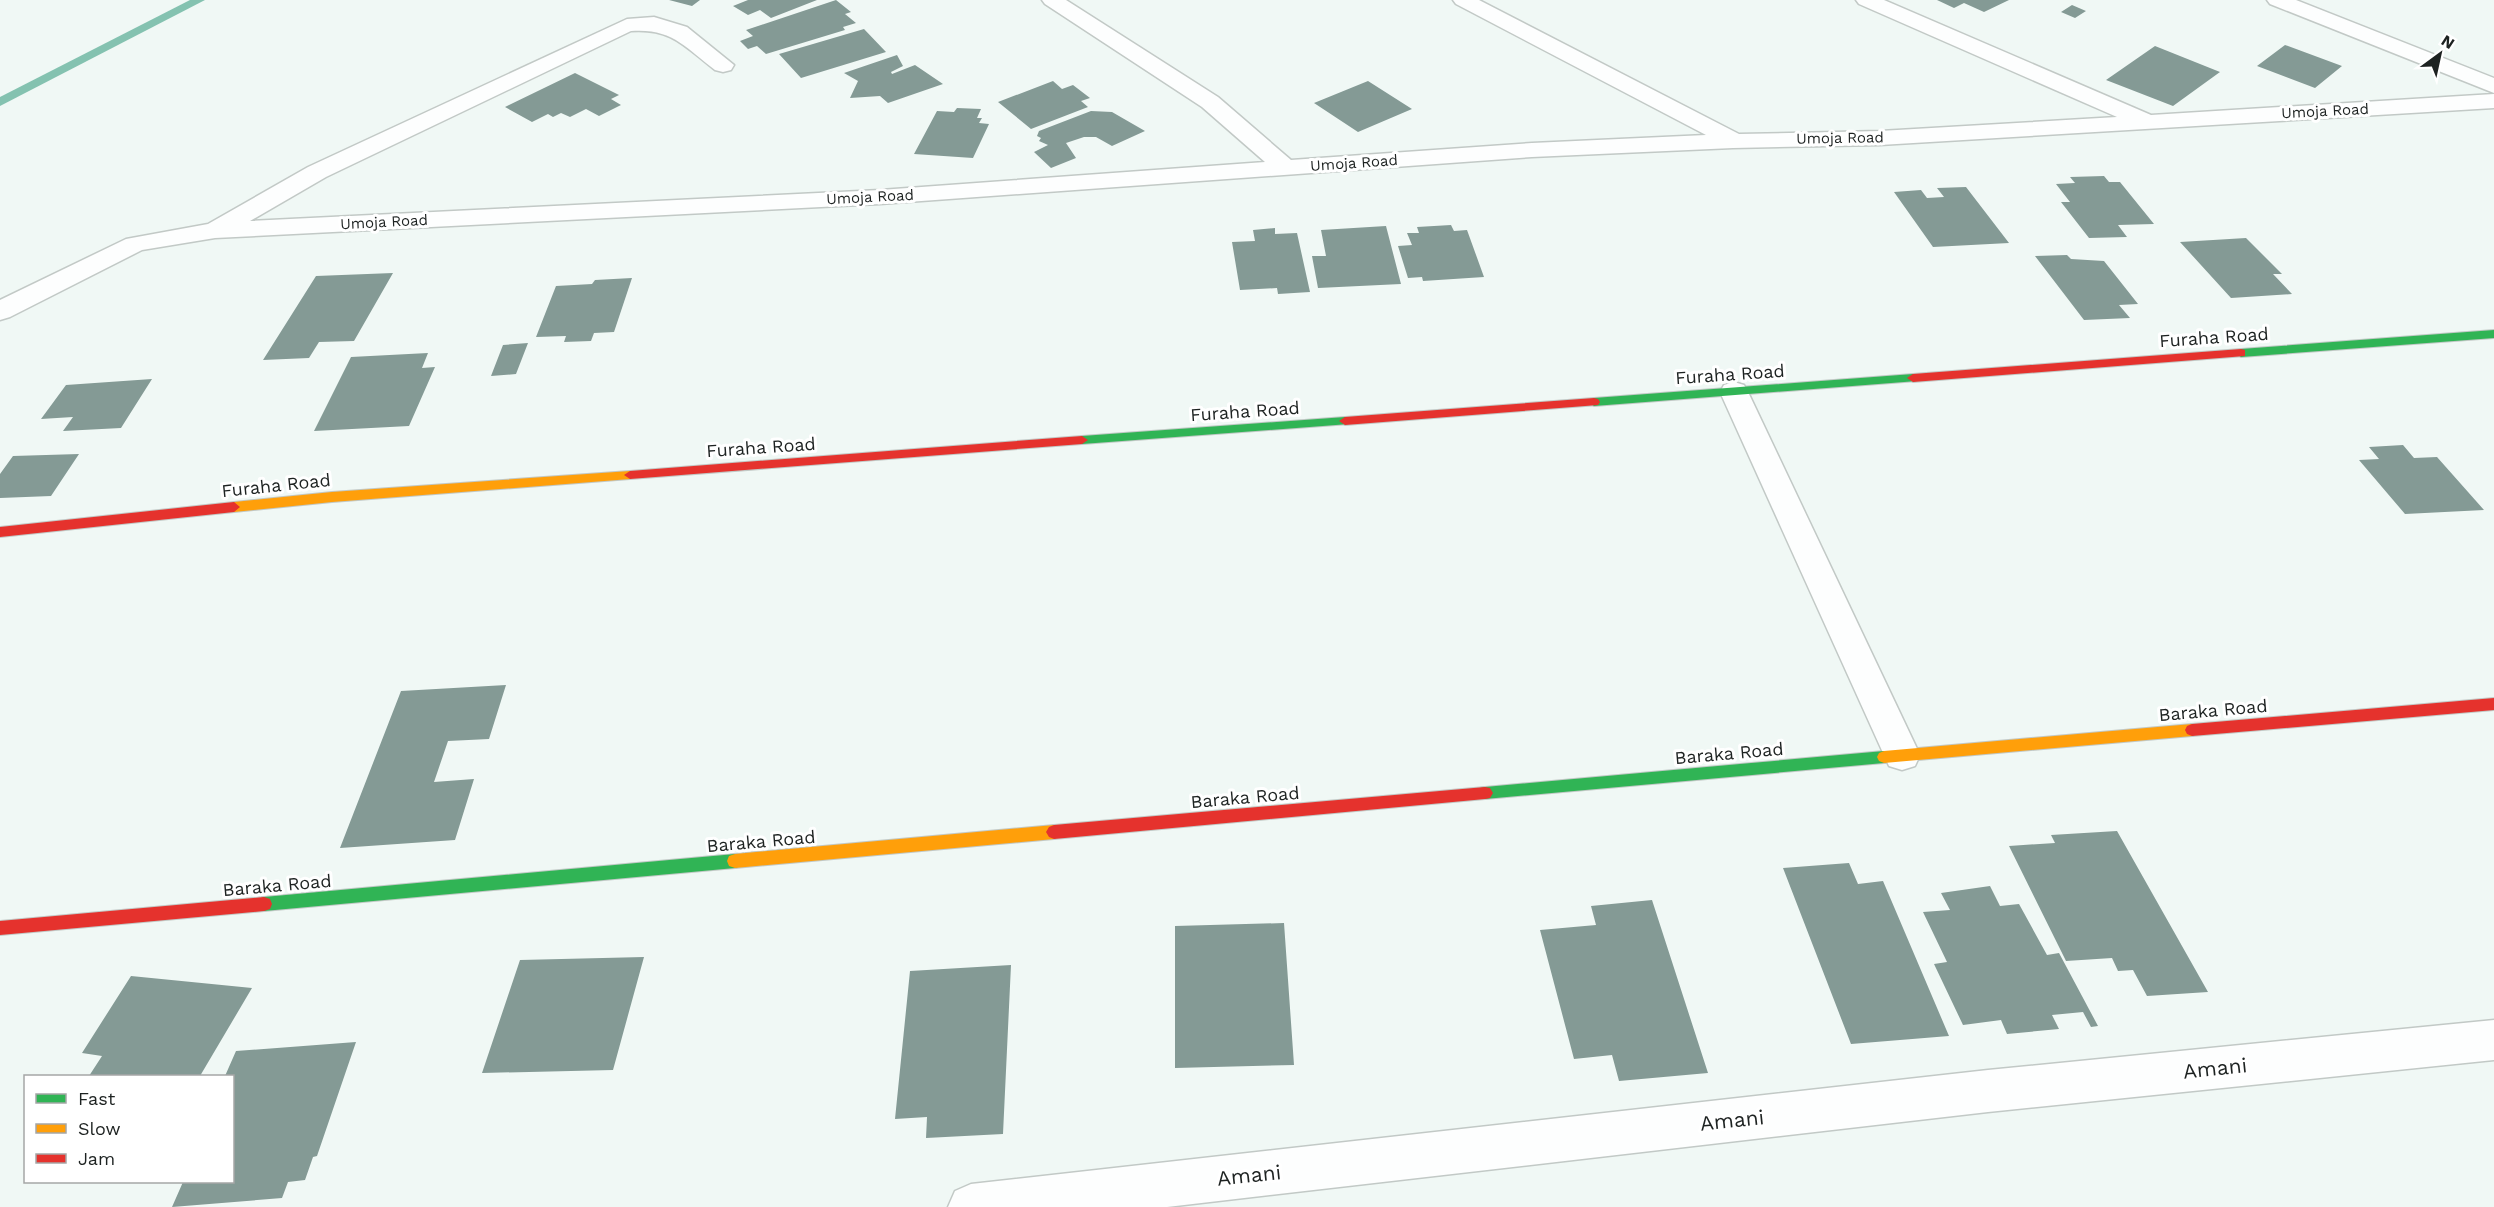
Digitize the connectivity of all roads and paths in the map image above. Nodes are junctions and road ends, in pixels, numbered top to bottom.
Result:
1 (1052, 0) edge
2 (1463, 0) edge
3 (1866, 0) edge
4 (2277, 0) edge
5 (723, 65) dead end
6 (2494, 86) edge
7 (2494, 102) edge
8 (2149, 122) junction
9 (1733, 141) junction
10 (1287, 169) junction
11 (215, 230) junction
12 (0, 311) edge
13 (2494, 334) edge
14 (1734, 392) junction
15 (0, 532) edge
16 (2494, 704) edge
17 (1902, 755) junction
18 (0, 928) edge
19 (2494, 1040) edge
20 (971, 1207) edge

1 - 10 street
2 - 9 street
3 - 8 street
4 - 6 street
5 - 11 street
7 - 8 street, Umoja Road
8 - 9 street, Umoja Road
9 - 10 street, Umoja Road
10 - 11 street, Umoja Road
11 - 12 street
13 - 14 street, Furaha Road
14 - 15 street, Furaha Road
14 - 17 street
16 - 17 street, Baraka Road
17 - 18 street, Baraka Road
19 - 20 street, Amani

